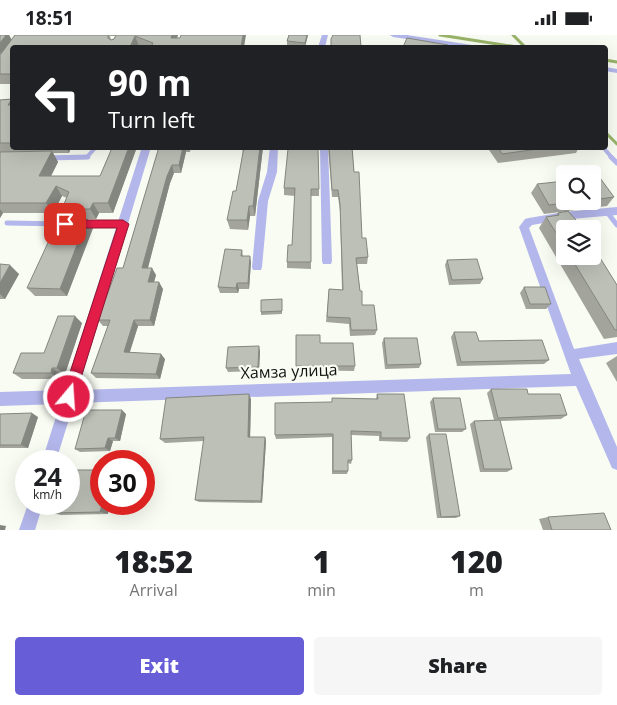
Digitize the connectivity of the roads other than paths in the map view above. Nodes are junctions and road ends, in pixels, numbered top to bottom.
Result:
1 (393, 35) edge
2 (459, 45) edge
3 (94, 150) edge
4 (147, 150) edge
5 (274, 150) edge
6 (324, 150) edge
7 (606, 150) edge
8 (45, 158) edge
9 (617, 163) edge
10 (612, 211) edge
11 (564, 216) junction
12 (566, 220) edge
13 (7, 223) dead end
14 (123, 224) junction
15 (617, 225) edge
16 (327, 261) dead end
17 (257, 267) dead end
18 (617, 348) edge
19 (570, 355) junction
20 (580, 380) junction
21 (69, 397) junction
22 (0, 399) edge
23 (52, 450) edge
24 (617, 463) edge
25 (32, 515) edge
26 (27, 530) edge

1 - 2 street
3 - 8 lane
4 - 14 street
5 - 17 street
6 - 16 street
7 - 9 lane
10 - 11 street
10 - 15 lane
11 - 12 street
11 - 19 street
13 - 14 lane
14 - 21 street
18 - 19 street
19 - 20 street
20 - 21 street, Хамза улица
20 - 24 street
21 - 22 street, Хамза улица
21 - 23 street
25 - 26 street

